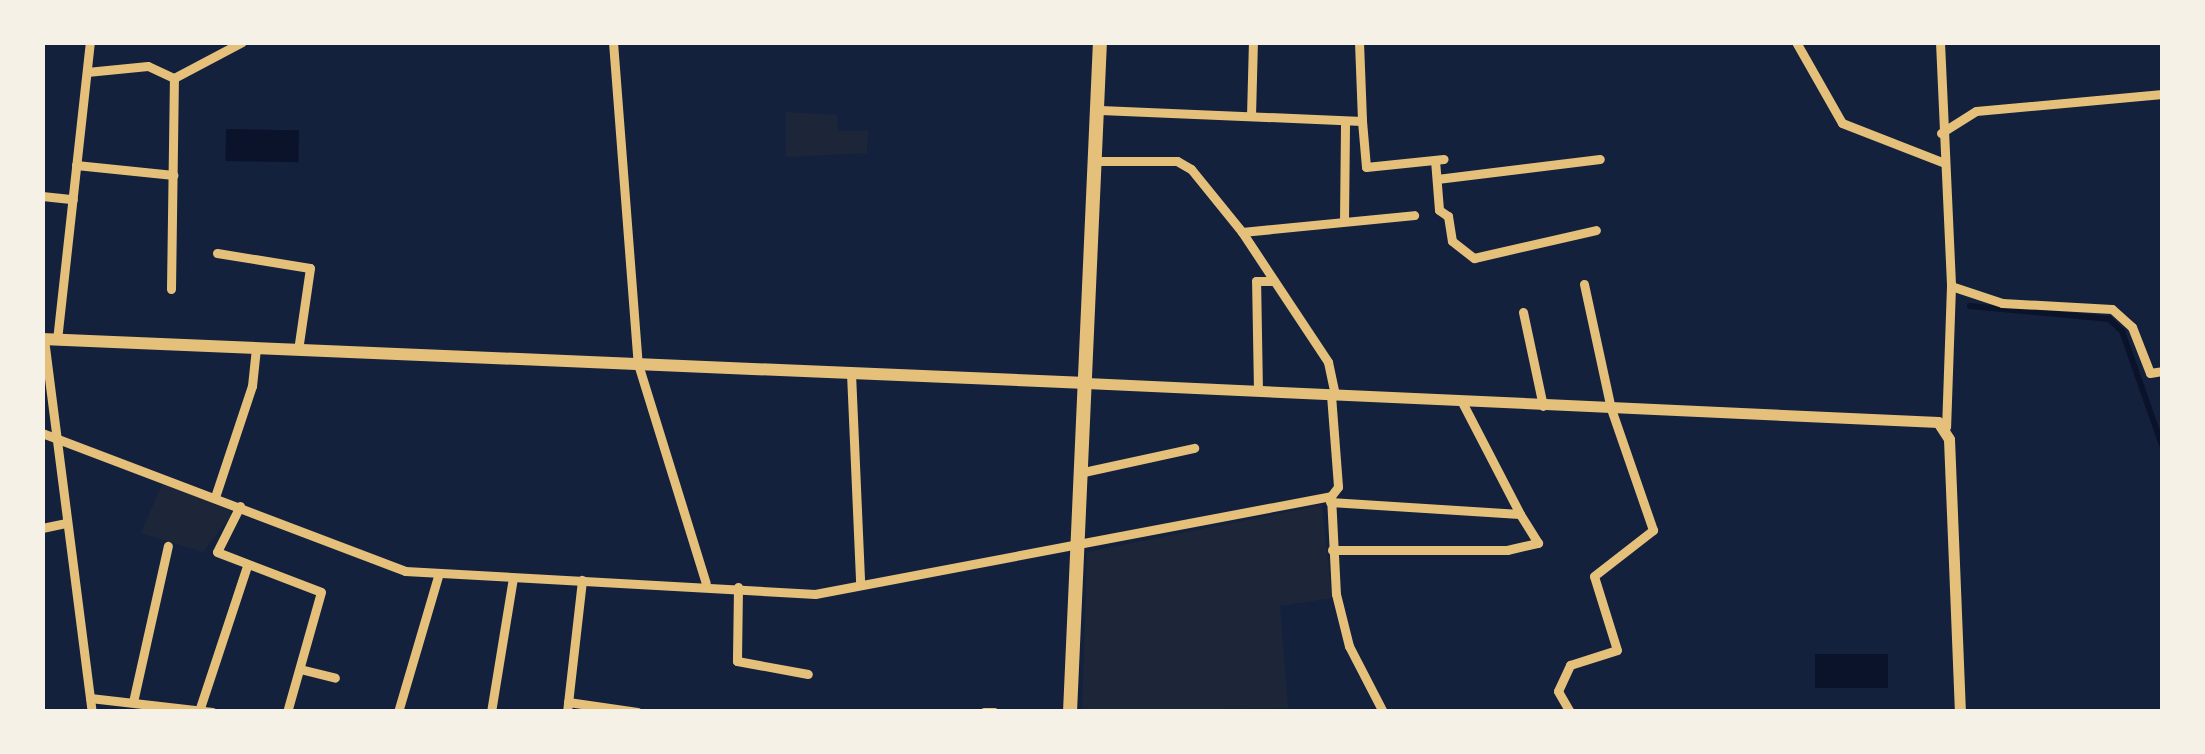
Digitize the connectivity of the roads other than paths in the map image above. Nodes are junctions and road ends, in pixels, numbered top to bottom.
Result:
1 (90, 42) edge
2 (242, 42) edge
3 (613, 42) edge
4 (1100, 42) edge
5 (1253, 42) edge
6 (1359, 42) edge
7 (1796, 42) edge
8 (1940, 42) edge
9 (87, 72) junction
10 (174, 78) junction
11 (2162, 94) edge
12 (1100, 110) junction
13 (1251, 116) junction
14 (1345, 120) junction
15 (1362, 121) junction
16 (1941, 132) junction
17 (1600, 160) dead end
18 (1096, 161) junction
19 (1942, 162) junction
20 (76, 165) junction
21 (172, 175) junction
22 (1436, 178) junction
23 (42, 196) edge
24 (73, 199) junction
25 (1414, 215) dead end
26 (1344, 222) junction
27 (1596, 230) dead end
28 (1242, 232) junction
29 (217, 253) dead end
30 (1274, 281) junction
31 (1584, 284) dead end
32 (1951, 286) junction
33 (171, 289) dead end
34 (1523, 312) dead end
35 (48, 339) edge
36 (256, 348) junction
37 (298, 350) junction
38 (638, 364) junction
39 (2162, 371) edge
40 (851, 373) junction
41 (1086, 383) junction
42 (1258, 391) junction
43 (1333, 395) junction
44 (1462, 402) junction
45 (1543, 406) junction
46 (1612, 410) junction
47 (1946, 426) junction
48 (48, 434) edge
49 (1194, 448) dead end
50 (1080, 473) junction
51 (215, 497) junction
52 (1331, 499) junction
53 (240, 506) junction
54 (1520, 514) junction
55 (66, 523) junction
56 (42, 528) edge
57 (168, 546) dead end
58 (1077, 546) junction
59 (1332, 550) junction
60 (246, 566) junction
61 (439, 573) junction
62 (513, 578) junction
63 (582, 580) junction
64 (860, 582) junction
65 (706, 583) junction
66 (738, 586) junction
67 (300, 669) junction
68 (808, 674) dead end
69 (335, 678) dead end
70 (90, 698) junction
71 (134, 702) junction
72 (568, 707) edge
73 (200, 708) junction
74 (92, 712) edge
75 (212, 712) edge
76 (287, 712) edge
77 (398, 712) edge
78 (491, 712) edge
79 (637, 712) edge
80 (984, 712) edge
81 (994, 712) edge
82 (1070, 712) edge
83 (1384, 712) edge
84 (1570, 712) edge
85 (1960, 712) edge

1 - 9 street
2 - 10 street
3 - 38 street
4 - 12 main road
5 - 13 street
6 - 15 street
7 - 19 street
8 - 16 street
9 - 10 street
9 - 20 street
10 - 21 street
11 - 16 street
12 - 13 street
12 - 18 main road
13 - 14 street
14 - 15 street
14 - 26 street
15 - 22 street
16 - 19 street
17 - 22 street
18 - 28 street
18 - 41 main road
19 - 32 street
20 - 21 street
20 - 24 street
21 - 33 street
22 - 27 street
23 - 24 street
24 - 35 street
25 - 26 street
26 - 28 street
28 - 30 street
29 - 37 street
30 - 42 street
30 - 43 street
31 - 46 street
32 - 39 street
32 - 47 street
34 - 45 street
35 - 36 main road
35 - 48 street
36 - 37 main road
36 - 51 street
37 - 38 main road
38 - 40 main road
38 - 65 street
40 - 41 main road
40 - 64 street
41 - 42 street
41 - 50 main road
42 - 43 street
43 - 44 street
43 - 52 street
44 - 45 street
44 - 54 street
45 - 46 street
46 - 47 street
46 - 84 street
47 - 85 street
48 - 51 street
48 - 55 street
49 - 50 street
50 - 58 main road
51 - 53 street
52 - 54 street
52 - 58 street
52 - 59 street
53 - 60 street
53 - 61 street
54 - 59 street
55 - 56 street
55 - 70 street
57 - 71 street
58 - 64 street
58 - 82 main road
59 - 83 street
60 - 67 street
60 - 73 street
61 - 62 street
61 - 77 street
62 - 63 street
62 - 78 street
63 - 65 street
63 - 72 street
64 - 66 street
65 - 66 street
66 - 68 street
67 - 69 street
67 - 76 street
70 - 71 street
70 - 74 street
71 - 73 street
72 - 79 street
73 - 75 street
80 - 81 street

